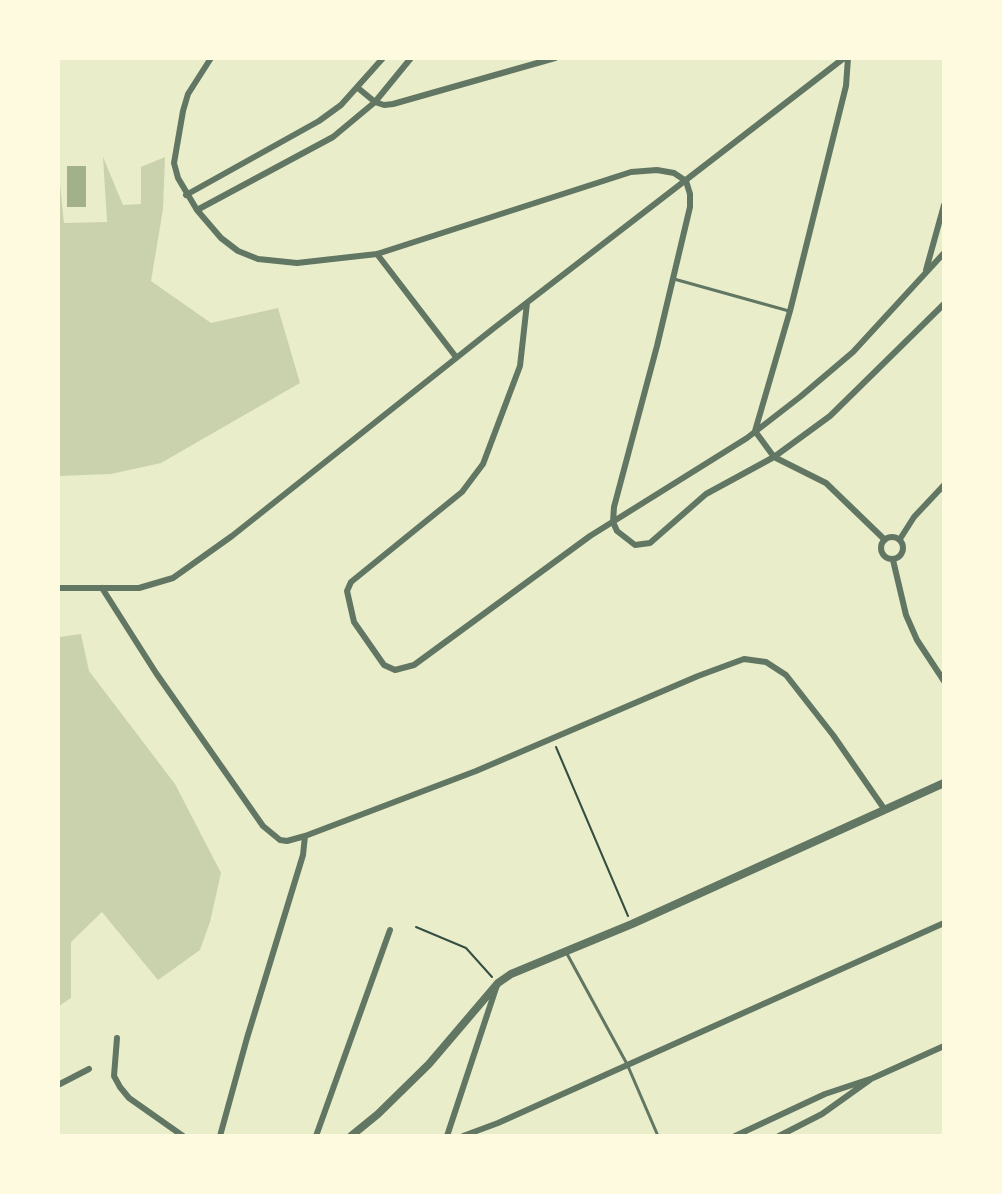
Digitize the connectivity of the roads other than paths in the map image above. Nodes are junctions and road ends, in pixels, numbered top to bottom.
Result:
1 (211, 58) edge
2 (383, 58) edge
3 (411, 58) edge
4 (555, 58) edge
5 (846, 58) edge
6 (358, 88) junction
7 (375, 102) junction
8 (686, 181) junction
9 (186, 195) junction
10 (944, 205) edge
11 (197, 210) junction
12 (944, 253) edge
13 (377, 254) junction
14 (925, 274) junction
15 (672, 278) junction
16 (527, 303) junction
17 (944, 304) edge
18 (790, 311) junction
19 (456, 357) junction
20 (755, 431) junction
21 (774, 457) junction
22 (944, 485) edge
23 (613, 522) junction
24 (900, 539) junction
25 (885, 540) junction
26 (892, 560) junction
27 (58, 588) edge
28 (102, 588) junction
29 (944, 681) edge
30 (944, 783) edge
31 (885, 810) junction
32 (305, 836) junction
33 (944, 923) edge
34 (390, 930) dead end
35 (565, 951) junction
36 (498, 983) junction
37 (117, 1038) dead end
38 (944, 1046) edge
39 (627, 1064) junction
40 (89, 1068) dead end
41 (873, 1078) junction
42 (58, 1085) edge
43 (183, 1136) edge
44 (220, 1136) edge
45 (316, 1136) edge
46 (351, 1136) edge
47 (447, 1136) edge
48 (463, 1136) edge
49 (658, 1136) edge
50 (735, 1136) edge
51 (779, 1136) edge

1 - 9 street
2 - 6 street
3 - 7 street
4 - 7 street
5 - 8 street
5 - 18 street
6 - 7 street
6 - 9 street
7 - 11 street
8 - 13 street
8 - 15 street
8 - 16 street
9 - 11 street
10 - 14 street
11 - 13 street
12 - 14 street
13 - 19 street
14 - 20 street
15 - 18 lane
15 - 23 street
16 - 19 street
16 - 23 street
17 - 21 street
18 - 20 street
19 - 28 street
20 - 21 street
20 - 23 street
21 - 23 street
21 - 25 street
22 - 24 street
24 - 25 street
24 - 26 street
25 - 26 street
26 - 29 street
27 - 28 street
28 - 32 street
30 - 31 street
31 - 32 street
31 - 35 street
32 - 44 street
33 - 39 street
34 - 45 street
35 - 36 street
35 - 39 lane
36 - 46 street
36 - 47 street
37 - 43 street
38 - 41 street
39 - 48 street
39 - 49 lane
40 - 42 street
41 - 50 street
41 - 51 street

